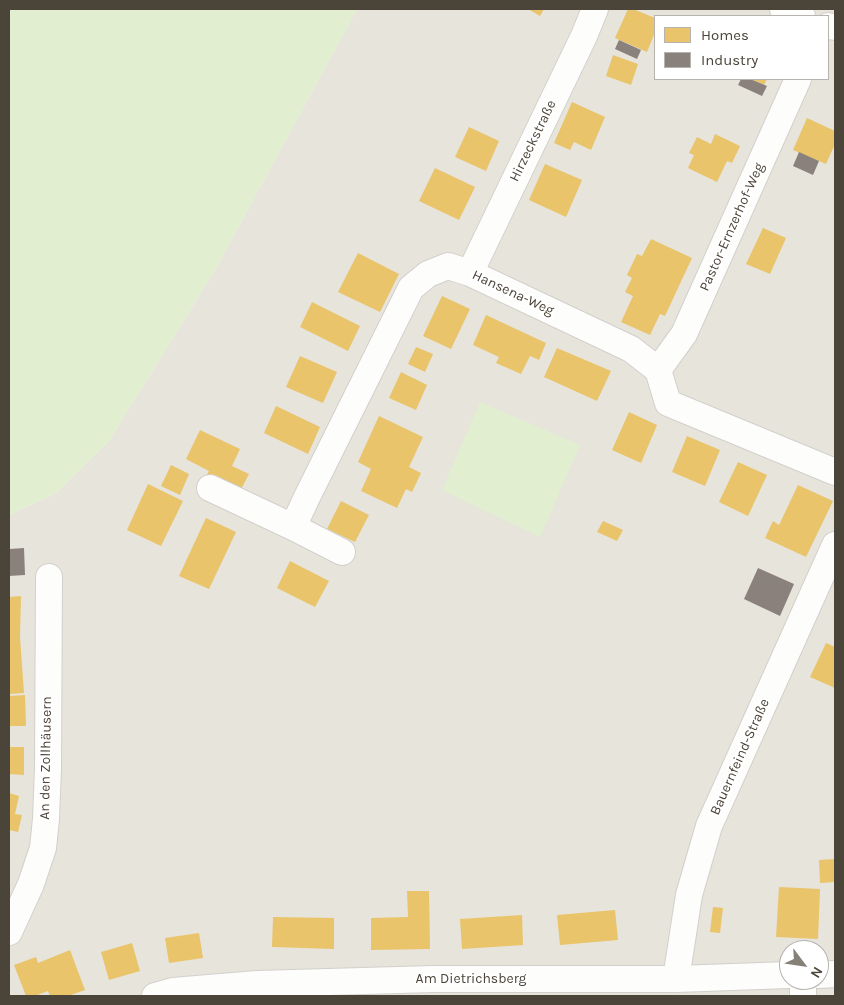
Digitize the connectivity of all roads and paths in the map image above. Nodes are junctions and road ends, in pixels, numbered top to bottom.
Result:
1 (595, 9) edge
2 (783, 9) edge
3 (799, 15) edge
4 (798, 80) edge
5 (470, 273) junction
6 (658, 370) junction
7 (835, 472) edge
8 (210, 488) dead end
9 (293, 527) junction
10 (835, 545) edge
11 (342, 552) dead end
12 (49, 578) dead end
13 (9, 932) edge
14 (779, 976) edge
15 (676, 979) junction
16 (155, 996) edge

1 - 5 street, Hirzeckstraße
2 - 3 street
4 - 6 street, Pastor-Ernzerhof-Weg
5 - 6 street, Hansena-Weg
5 - 9 street, Hansena-Weg
6 - 7 street
8 - 9 street
9 - 11 street
10 - 15 street, Bauernfeind-Straße
12 - 13 street, An den Zollhäusern
14 - 15 street, Am Dietrichsberg
15 - 16 street, Am Dietrichsberg

